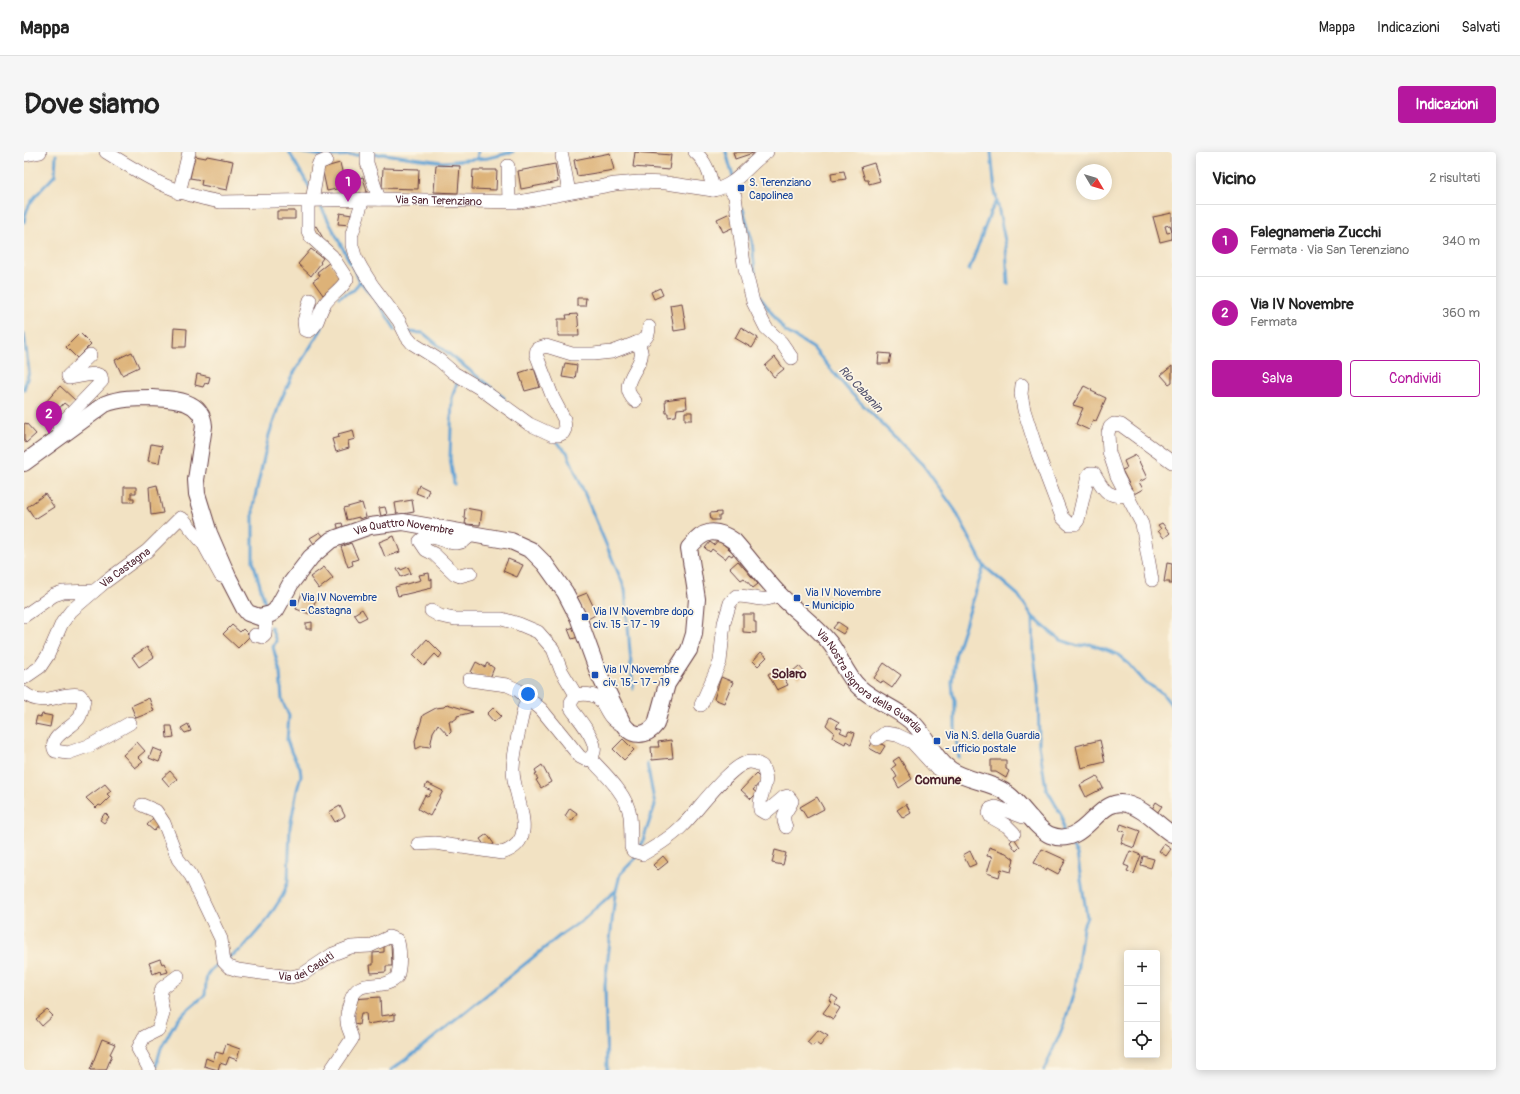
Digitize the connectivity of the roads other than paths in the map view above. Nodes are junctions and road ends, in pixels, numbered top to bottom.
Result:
1 (40, 152) edge
2 (106, 152) edge
3 (188, 152) edge
4 (695, 152) edge
5 (767, 152) edge
6 (24, 155) edge
7 (562, 156) dead end
8 (367, 157) edge
9 (326, 160) dead end
10 (508, 166) dead end
11 (607, 179) dead end
12 (728, 186) junction
13 (569, 189) junction
14 (713, 190) junction
15 (179, 193) junction
16 (379, 198) junction
17 (363, 199) junction
18 (310, 201) junction
19 (509, 201) junction
20 (310, 300) dead end
21 (649, 327) dead end
22 (636, 343) junction
23 (90, 355) dead end
24 (792, 358) dead end
25 (1022, 385) dead end
26 (635, 401) dead end
27 (61, 437) junction
28 (1172, 462) edge
29 (24, 463) edge
30 (1128, 495) junction
31 (471, 534) junction
32 (471, 573) dead end
33 (228, 577) junction
34 (1152, 580) dead end
35 (94, 591) junction
36 (779, 594) junction
37 (431, 611) dead end
38 (270, 615) junction
39 (24, 616) edge
40 (254, 635) dead end
41 (24, 678) edge
42 (468, 680) dead end
43 (24, 693) edge
44 (576, 695) junction
45 (528, 699) junction
46 (701, 705) dead end
47 (130, 723) dead end
48 (624, 725) junction
49 (877, 739) dead end
50 (590, 758) junction
51 (951, 771) junction
52 (142, 805) dead end
53 (1032, 817) junction
54 (786, 827) dead end
55 (1014, 833) dead end
56 (1172, 834) edge
57 (418, 844) dead end
58 (178, 976) dead end
59 (150, 1070) edge
60 (332, 1070) edge

1 - 6 street
2 - 15 street, Via San Terenziano
3 - 15 street
4 - 14 street
5 - 12 street, Via San Terenziano
7 - 13 street
8 - 16 street
9 - 18 street
10 - 19 street
11 - 13 street
12 - 14 street, Via San Terenziano
12 - 24 street
13 - 14 street, Via San Terenziano
13 - 19 street, Via San Terenziano
15 - 18 street, Via San Terenziano
16 - 17 street, Via San Terenziano
16 - 19 street, Via San Terenziano
17 - 18 street, Via San Terenziano
17 - 22 street
18 - 20 street
21 - 22 street
22 - 26 street
23 - 27 street
25 - 30 street
27 - 29 main road
27 - 33 main road
28 - 30 street
30 - 34 street
31 - 32 street
31 - 38 main road, Via Quattro Novembre
31 - 48 main road, Via Quattro Novembre
33 - 35 street, Via Castagna
33 - 38 main road
35 - 39 street
35 - 41 street, Via Castagna
36 - 46 street
36 - 48 main road, Via Nostra Signora della Guardia
36 - 51 main road, Via Nostra Signora della Guardia
37 - 44 street
38 - 40 street
42 - 45 street
43 - 47 street
44 - 48 street
44 - 50 street
45 - 50 street
45 - 57 street
49 - 51 street
50 - 54 street
51 - 53 main road, Via Nostra Signora della Guardia
52 - 60 street, Via dei Caduti
53 - 55 street
53 - 56 main road, Via Nostra Signora della Guardia
58 - 59 street

